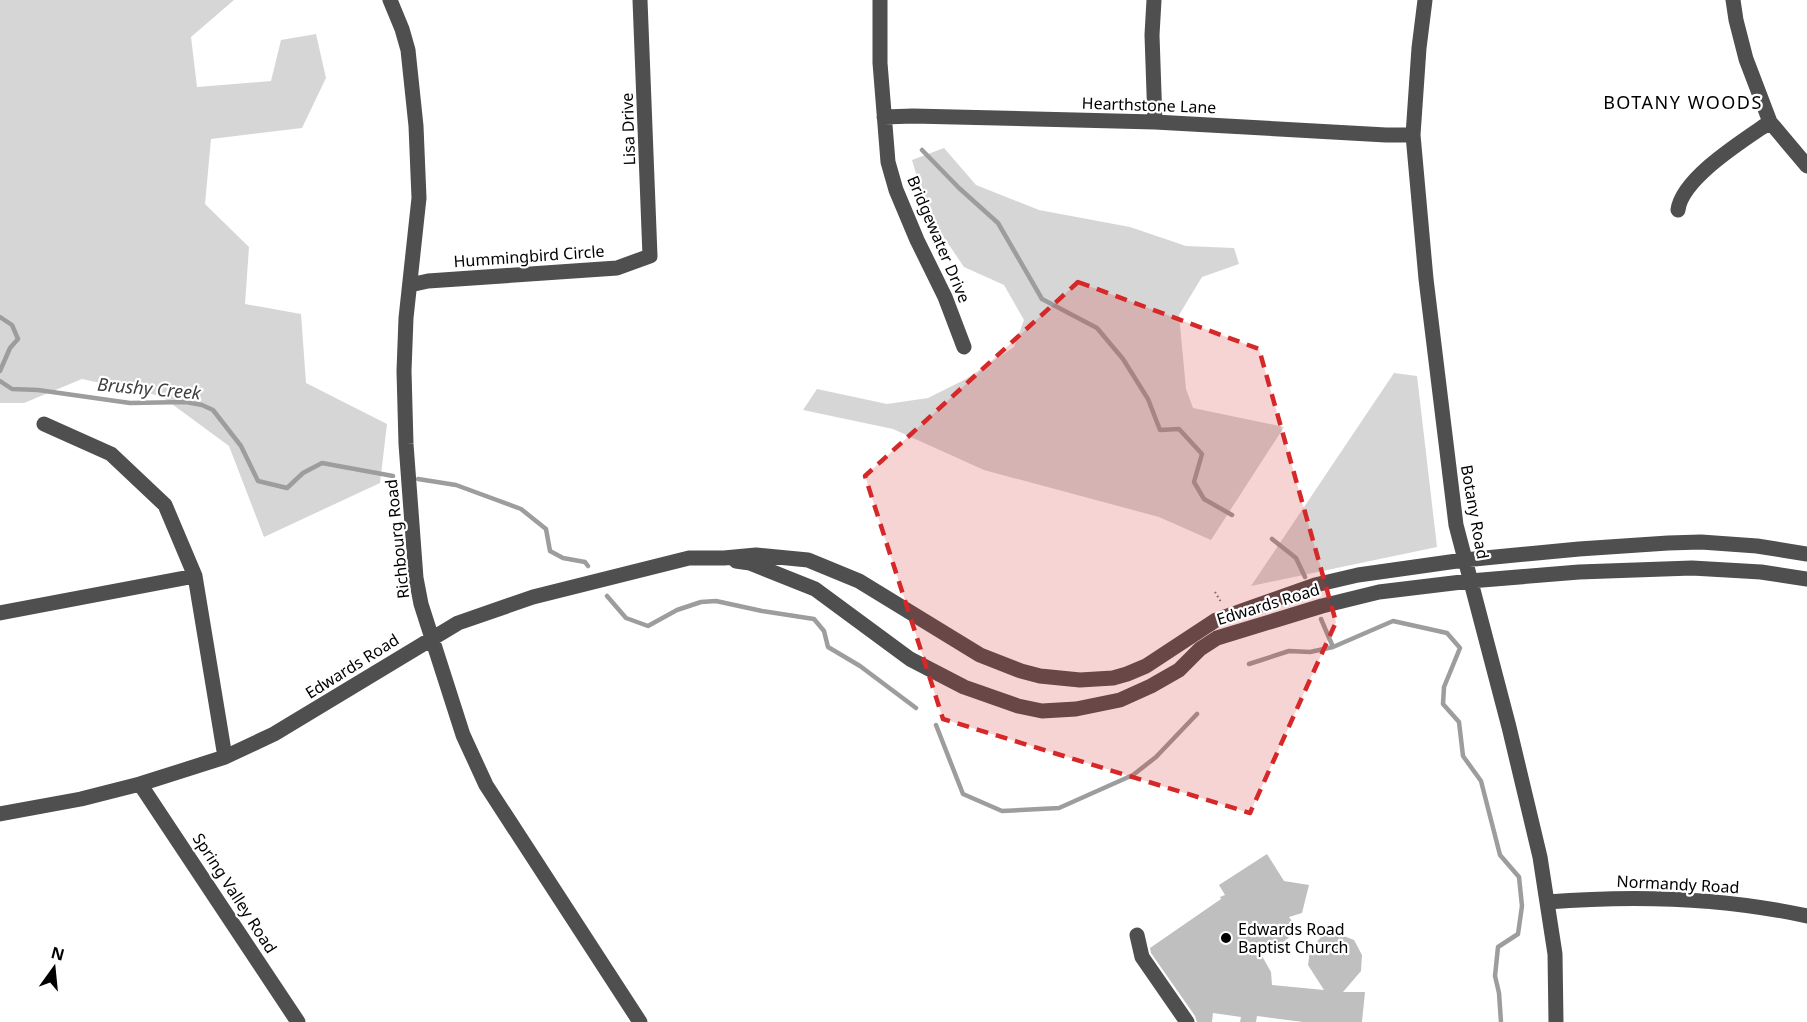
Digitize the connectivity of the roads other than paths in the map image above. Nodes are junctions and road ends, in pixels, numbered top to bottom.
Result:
1 (390, 0) edge
2 (640, 0) edge
3 (880, 0) edge
4 (1154, 0) edge
5 (1425, 0) edge
6 (1733, 0) edge
7 (884, 117) junction
8 (1155, 122) junction
9 (1770, 122) junction
10 (1413, 135) junction
11 (1807, 166) edge
12 (1678, 210) dead end
13 (650, 256) joint
14 (410, 285) junction
15 (964, 347) dead end
16 (44, 424) dead end
17 (1701, 542) junction
18 (1807, 554) edge
19 (724, 558) junction
20 (1464, 560) junction
21 (1700, 568) junction
22 (195, 576) junction
23 (1807, 579) edge
24 (1470, 581) junction
25 (0, 612) edge
26 (432, 638) junction
27 (225, 757) junction
28 (141, 784) junction
29 (0, 814) edge
30 (1547, 902) junction
31 (1807, 916) edge
32 (1137, 935) dead end
33 (298, 1022) edge
34 (639, 1022) edge
35 (1187, 1022) edge
36 (1556, 1022) edge

1 - 14 street, Richbourg Road
2 - 13 street, Lisa Drive
3 - 7 street, Bridgewater Drive
4 - 8 street
5 - 10 street, Botany Road
6 - 9 street
7 - 8 street, Hearthstone Lane
7 - 15 street, Bridgewater Drive
8 - 10 street, Hearthstone Lane
9 - 11 street
9 - 12 street
10 - 20 street, Botany Road
13 - 14 street, Hummingbird Circle
14 - 26 street, Richbourg Road
16 - 22 street
17 - 18 street, Edwards Road
17 - 20 street, Edwards Road
17 - 21 street
19 - 20 street, Edwards Road
19 - 24 street, Edwards Road
19 - 26 street, Edwards Road
20 - 24 street, Botany Road
21 - 23 street, Edwards Road
21 - 24 street, Edwards Road
22 - 25 street
22 - 27 street
24 - 30 street, Botany Road
26 - 27 street, Edwards Road
26 - 34 street, Richbourg Road
27 - 28 street, Edwards Road
28 - 29 street, Edwards Road
28 - 33 street, Spring Valley Road
30 - 31 street, Normandy Road
30 - 36 street, Botany Road
32 - 35 street

